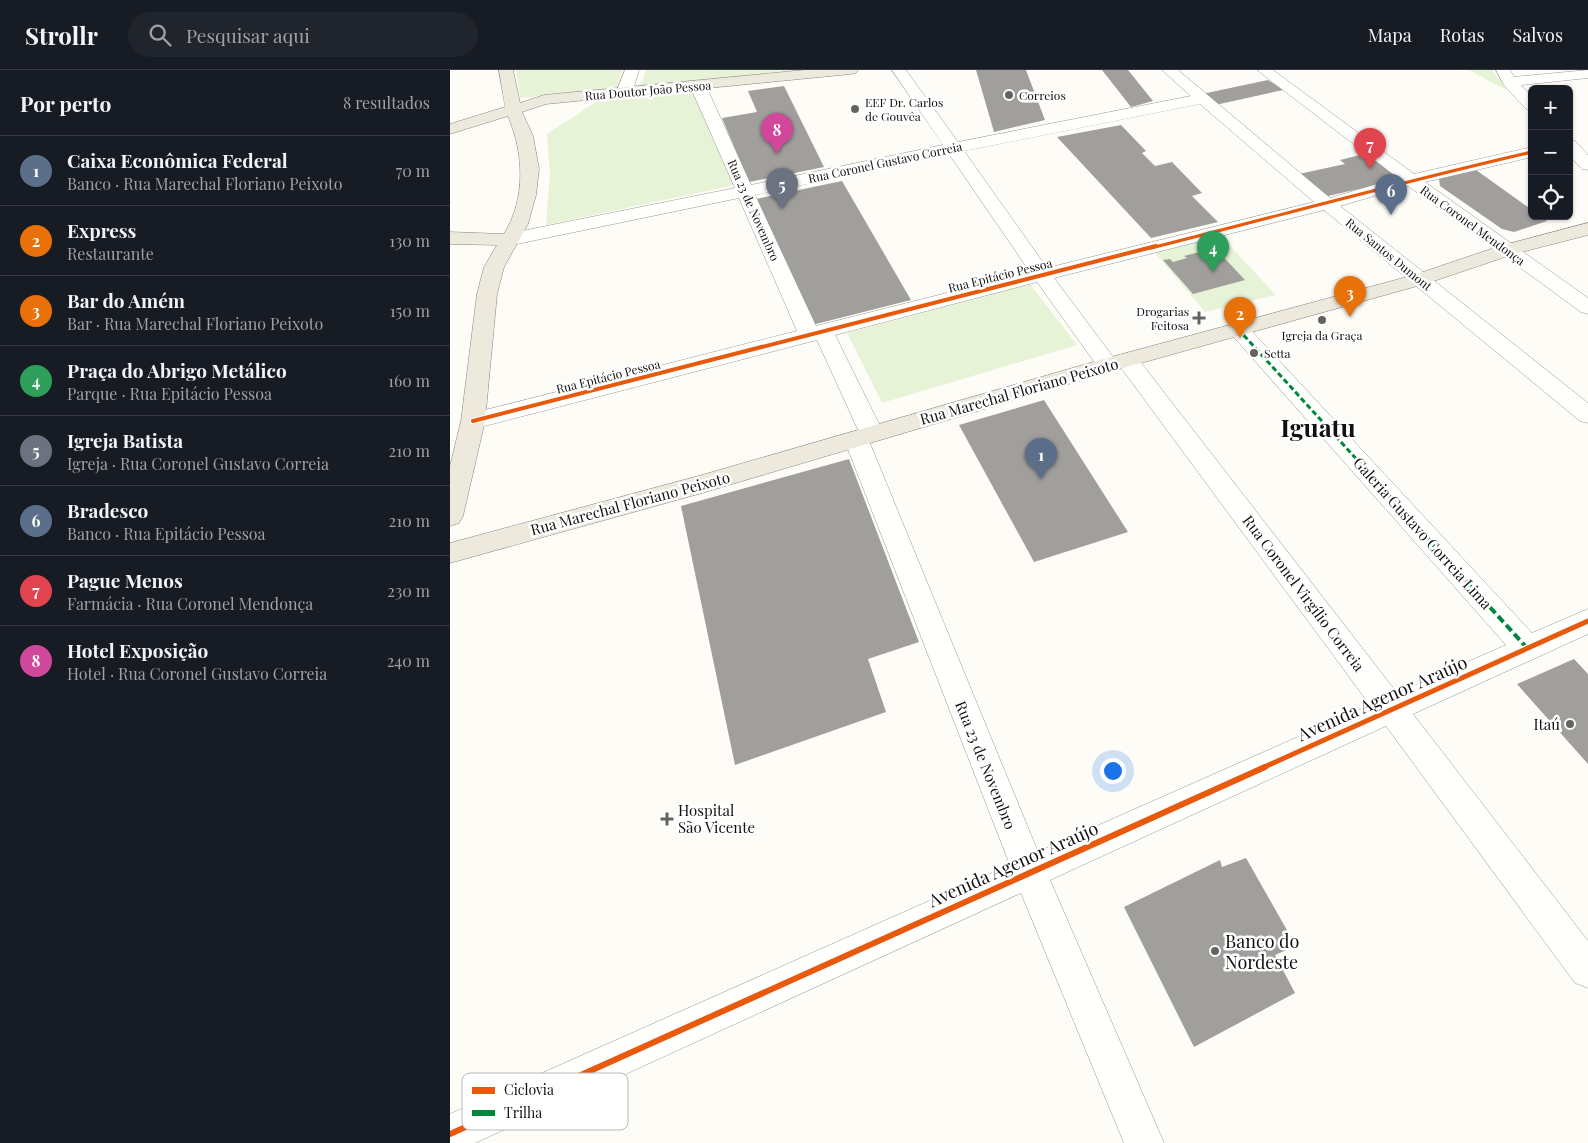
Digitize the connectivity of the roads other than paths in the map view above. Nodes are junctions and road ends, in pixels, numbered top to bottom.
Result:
1 (506, 70) edge
2 (632, 70) edge
3 (851, 70) edge
4 (899, 70) edge
5 (1169, 70) edge
6 (1264, 70) edge
7 (1541, 70) edge
8 (1588, 74) edge
9 (1506, 76) edge
10 (1557, 77) junction
11 (698, 86) junction
12 (624, 93) junction
13 (1201, 99) junction
14 (1528, 101) edge
15 (513, 109) junction
16 (450, 129) edge
17 (952, 147) junction
18 (1573, 149) edge
19 (1528, 153) edge
20 (1588, 165) edge
21 (1411, 180) junction
22 (746, 192) junction
23 (1327, 204) junction
24 (1588, 229) edge
25 (450, 238) edge
26 (512, 239) junction
27 (1507, 250) junction
28 (1042, 275) junction
29 (1421, 279) junction
30 (1588, 308) edge
31 (1238, 329) junction
32 (816, 333) junction
33 (1118, 363) junction
34 (1588, 415) edge
35 (473, 421) junction
36 (864, 437) junction
37 (450, 516) edge
38 (450, 553) edge
39 (1588, 621) edge
40 (1527, 648) junction
41 (1392, 708) junction
42 (1029, 872) junction
43 (1588, 970) edge
44 (585, 1073) edge
45 (462, 1129) edge
46 (450, 1134) edge
47 (1144, 1143) edge

1 - 15 main road
2 - 12 street
3 - 11 main road, Rua Doutor João Pessoa
4 - 17 street, Rua Coronel Virgílio Correia
5 - 13 street, Rua Santos Dumont
6 - 21 street, Rua Coronel Mendonça
7 - 10 street
8 - 10 street
9 - 10 street
9 - 14 street
11 - 12 main road, Rua Doutor João Pessoa
11 - 22 street, Rua 23 de Novembro
12 - 15 main road, Rua Doutor João Pessoa
13 - 17 street, Rua Coronel Gustavo Correia
13 - 23 street, Rua Santos Dumont
15 - 16 main road, Rua Doutor João Pessoa
15 - 26 main road
17 - 22 street, Rua Coronel Gustavo Correia
17 - 28 street, Rua Coronel Virgílio Correia
18 - 20 street
19 - 21 street, Rua Epitácio Pessoa
21 - 23 street, Rua Epitácio Pessoa
21 - 27 street, Rua Coronel Mendonça
22 - 26 street, Rua Coronel Gustavo Correia
22 - 32 street, Rua 23 de Novembro
23 - 28 street, Rua Epitácio Pessoa
23 - 29 street, Rua Santos Dumont
24 - 27 main road, Rua Marechal Floriano Peixoto
25 - 26 main road
26 - 35 main road
27 - 29 main road, Rua Marechal Floriano Peixoto
27 - 30 street, Rua Coronel Mendonça
28 - 32 street, Rua Epitácio Pessoa
28 - 33 street, Rua Coronel Virgílio Correia
29 - 31 main road, Rua Marechal Floriano Peixoto
29 - 34 street, Rua Santos Dumont
31 - 33 main road, Rua Marechal Floriano Peixoto
31 - 40 street, Galeria Gustavo Correia Lima
32 - 35 street, Rua Epitácio Pessoa
32 - 36 street, Rua 23 de Novembro
33 - 36 main road, Rua Marechal Floriano Peixoto
33 - 41 street, Rua Coronel Virgílio Correia
35 - 37 main road
36 - 38 main road, Rua Marechal Floriano Peixoto
36 - 42 street, Rua 23 de Novembro
39 - 40 street, Avenida Agenor Araújo
40 - 41 street, Avenida Agenor Araújo
41 - 42 street, Avenida Agenor Araújo
41 - 43 street, Rua Coronel Virgílio Correia
42 - 44 street, Avenida Agenor Araújo
42 - 47 street, Rua 23 de Novembro
45 - 46 street, Avenida Agenor Araújo

